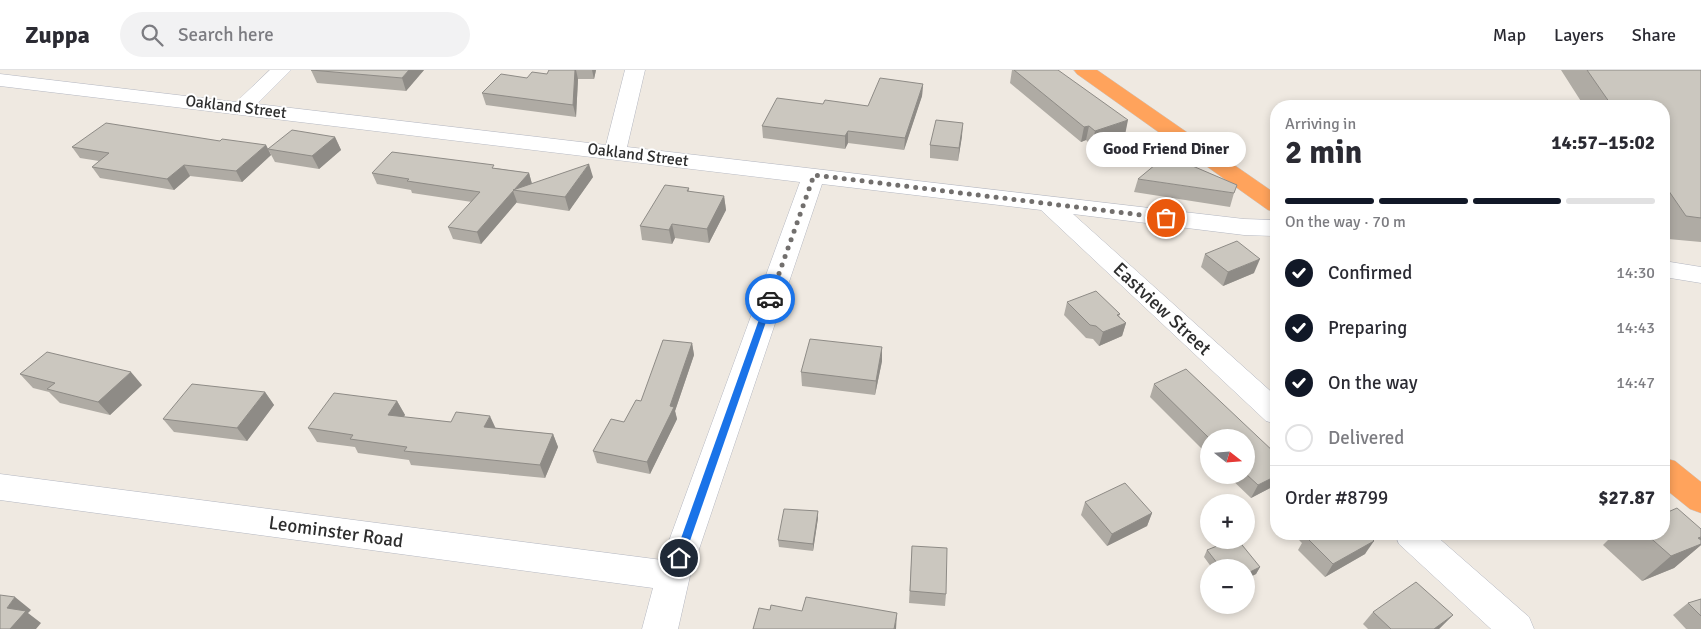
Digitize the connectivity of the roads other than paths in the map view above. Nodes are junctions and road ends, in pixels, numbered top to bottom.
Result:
1 (282, 70) edge
2 (635, 70) edge
3 (1084, 70) edge
4 (4, 85) edge
5 (242, 107) junction
6 (615, 152) junction
7 (814, 175) junction
8 (1270, 201) edge
9 (1048, 204) junction
10 (1270, 228) edge
11 (1670, 270) edge
12 (1701, 275) edge
13 (1270, 408) edge
14 (1670, 473) edge
15 (0, 487) edge
16 (1701, 500) edge
17 (1418, 540) edge
18 (673, 576) junction
19 (660, 629) edge
20 (1516, 629) edge

1 - 5 street
2 - 6 street
3 - 8 highway
4 - 5 street, Oakland Street
5 - 6 street, Oakland Street
6 - 7 street, Oakland Street
7 - 9 street, Oakland Street
7 - 18 street
9 - 10 street, Oakland Street
9 - 13 street, Eastview Street
11 - 12 street
14 - 16 highway
15 - 18 street, Leominster Road
17 - 20 street
18 - 19 street

